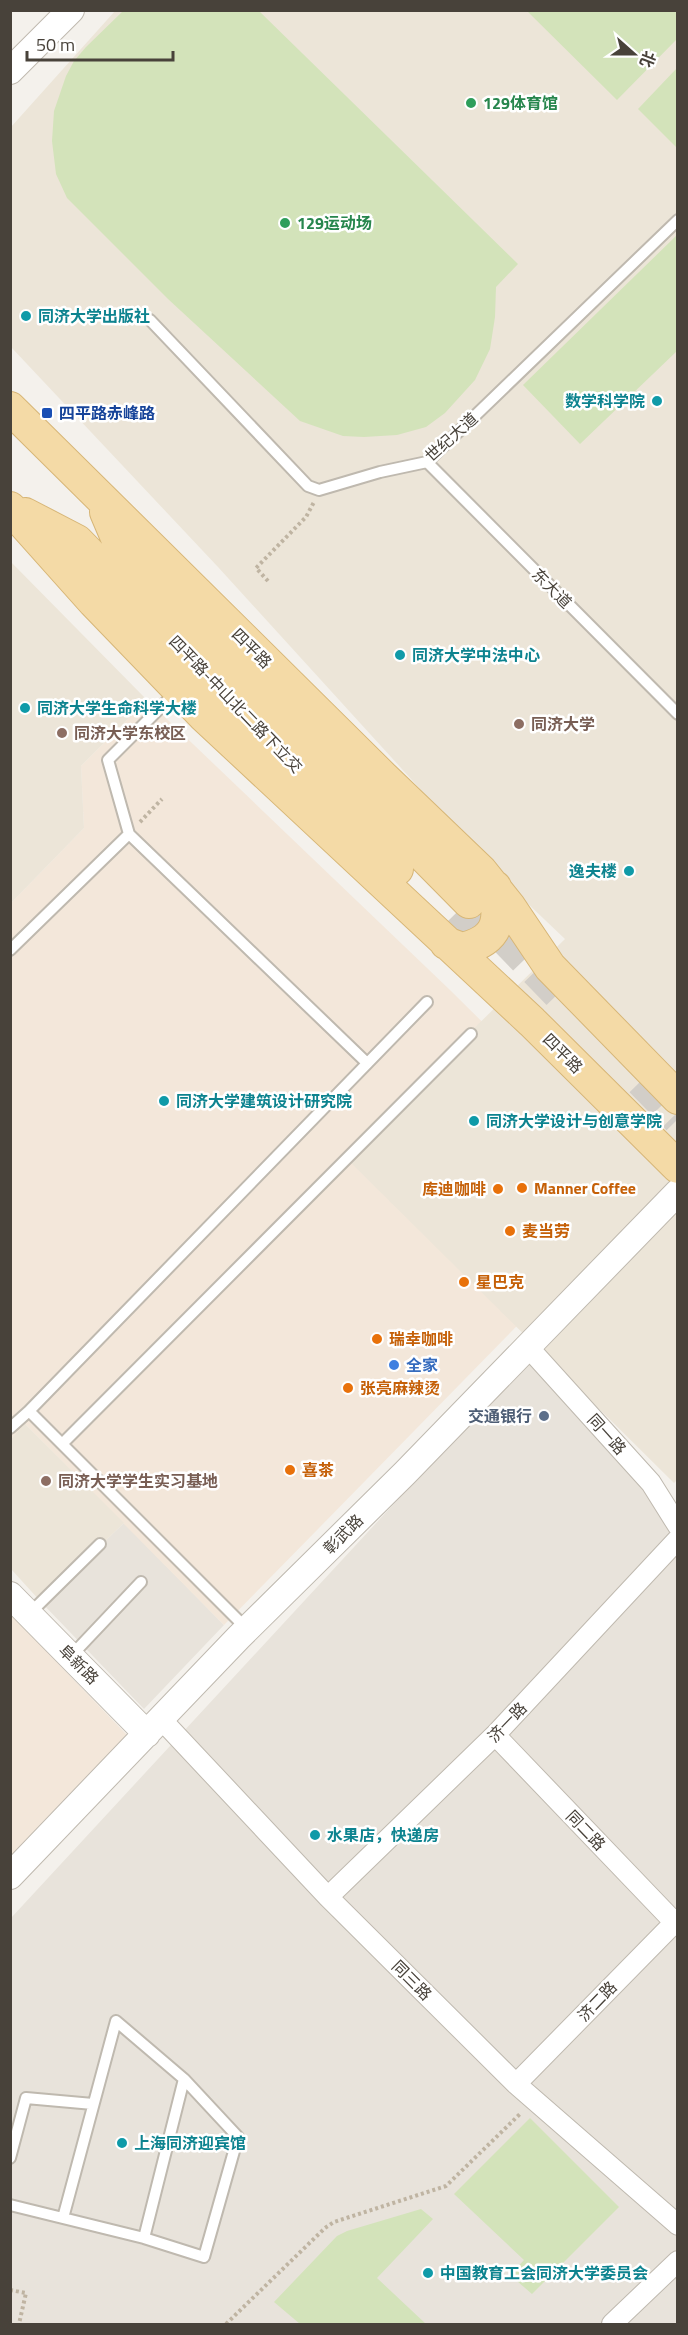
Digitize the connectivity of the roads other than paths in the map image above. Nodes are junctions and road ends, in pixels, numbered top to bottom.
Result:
1 (72, 10) edge
2 (10, 71) edge
3 (678, 220) edge
4 (150, 320) dead end
5 (10, 408) edge
6 (427, 462) junction
7 (10, 507) edge
8 (178, 690) junction
9 (678, 714) edge
10 (129, 834) junction
11 (464, 913) junction
12 (10, 950) edge
13 (428, 1002) dead end
14 (471, 1034) dead end
15 (367, 1063) junction
16 (678, 1098) edge
17 (678, 1167) edge
18 (678, 1192) edge
19 (528, 1347) junction
20 (29, 1411) junction
21 (10, 1428) edge
22 (62, 1444) junction
23 (678, 1526) edge
24 (678, 1539) edge
25 (100, 1544) dead end
26 (141, 1582) dead end
27 (16, 1604) edge
28 (247, 1629) junction
29 (70, 1656) junction
30 (154, 1726) junction
31 (495, 1735) junction
32 (10, 1876) edge
33 (328, 1897) junction
34 (676, 1922) edge
35 (184, 2079) junction
36 (516, 2084) junction
37 (93, 2104) junction
38 (10, 2158) edge
39 (10, 2205) edge
40 (63, 2218) junction
41 (678, 2225) edge
42 (144, 2238) junction
43 (678, 2262) edge
44 (612, 2325) edge

1 - 2 street
3 - 6 lane, 世纪大道
4 - 6 lane, 世纪大道
5 - 11 main road, 四平路-中山北二路下立交
6 - 9 lane, 东大道
7 - 8 main road, 四平路
7 - 11 main road, 四平路-中山北二路下立交
8 - 10 lane
8 - 11 main road, 四平路
10 - 12 lane
10 - 15 lane
11 - 16 main road, 四平路
11 - 17 main road, 四平路
13 - 15 lane
14 - 22 lane
15 - 20 lane
18 - 19 street, 彰武路
19 - 23 street, 同一路
19 - 28 street, 彰武路
20 - 21 lane
20 - 22 lane
22 - 28 lane
24 - 31 street, 济一路
25 - 27 lane
26 - 29 lane
27 - 29 street, 阜新路
28 - 30 street, 彰武路
29 - 30 street, 阜新路
30 - 32 street, 彰武路
30 - 33 street, 同三路
31 - 33 street, 济一路
31 - 34 street, 同二路
33 - 36 street, 同三路
34 - 36 street, 济二路
35 - 37 lane
35 - 42 lane
35 - 42 lane
36 - 41 street, 同三路
37 - 38 lane
37 - 40 lane
39 - 40 lane
40 - 42 lane
43 - 44 street

